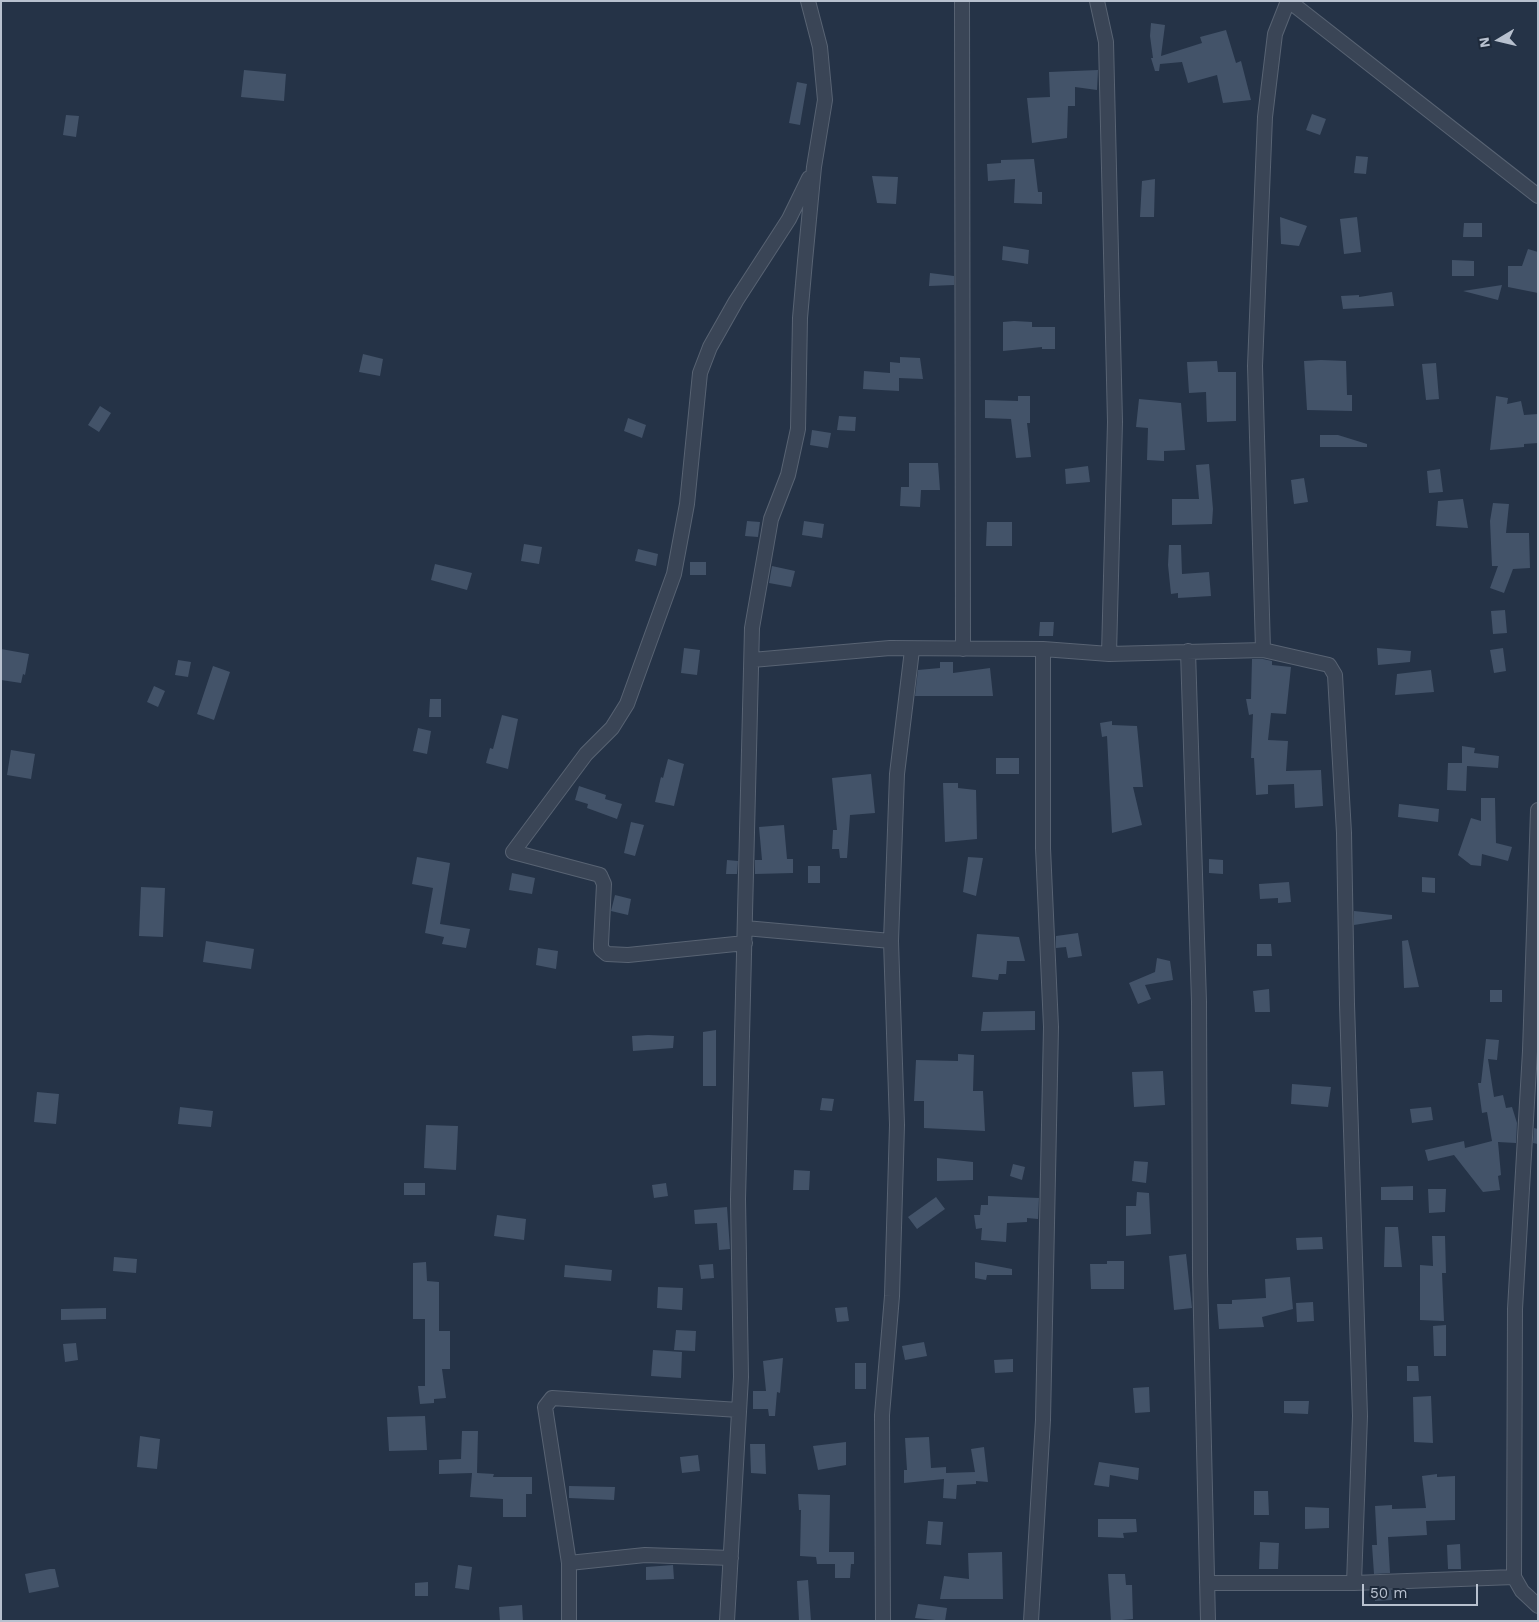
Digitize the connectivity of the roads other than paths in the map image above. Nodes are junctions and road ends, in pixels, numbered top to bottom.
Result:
1 (808, 1) edge
2 (962, 1) edge
3 (1097, 1) edge
4 (1288, 1) edge
5 (814, 167) junction
6 (1538, 196) edge
7 (963, 648) junction
8 (1043, 649) junction
9 (912, 650) junction
10 (1263, 650) junction
11 (1188, 651) junction
12 (1109, 654) junction
13 (752, 660) junction
14 (1538, 810) edge
15 (745, 928) junction
16 (891, 941) junction
17 (744, 943) junction
18 (1534, 1051) edge
19 (739, 1410) junction
20 (731, 1558) junction
21 (569, 1563) junction
22 (1514, 1577) junction
23 (1206, 1583) junction
24 (1354, 1583) junction
25 (1538, 1606) edge
26 (569, 1621) edge
27 (727, 1621) edge
28 (883, 1621) edge
29 (1030, 1621) edge
30 (1208, 1621) edge

1 - 5 street
2 - 7 street
3 - 12 street
4 - 6 street
4 - 10 street
5 - 13 street
5 - 17 street
7 - 8 street
7 - 9 street
8 - 12 street
8 - 29 street
9 - 13 street
9 - 16 street
10 - 11 street
10 - 24 street
11 - 12 street
11 - 23 street
13 - 15 street
14 - 18 street
15 - 16 street
15 - 17 street
16 - 28 street
17 - 19 street
18 - 22 street
19 - 20 street
19 - 21 street
20 - 21 street
20 - 27 street
21 - 26 street
22 - 24 street
22 - 25 street
23 - 24 street
23 - 30 street

